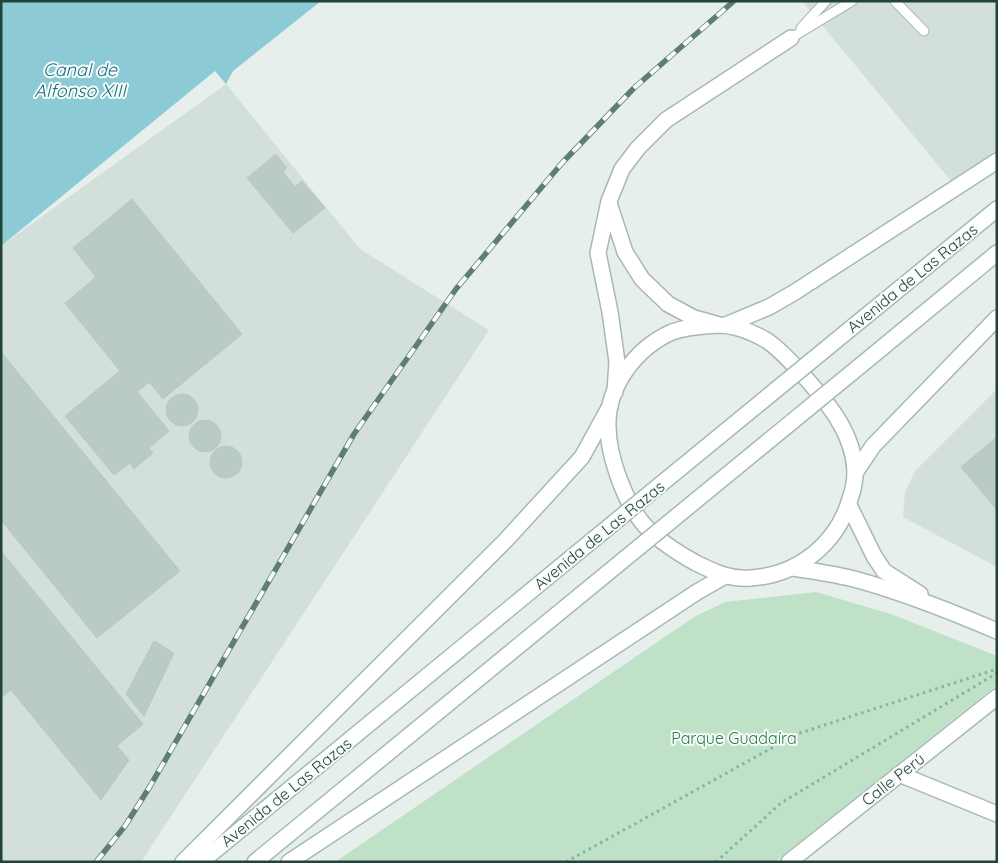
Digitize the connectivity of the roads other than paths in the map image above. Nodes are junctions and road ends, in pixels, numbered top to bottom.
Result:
1 (826, 1) edge
2 (852, 1) edge
3 (896, 1) edge
4 (924, 32) dead end
5 (792, 38) junction
6 (997, 161) edge
7 (609, 201) junction
8 (997, 209) edge
9 (997, 253) edge
10 (997, 318) edge
11 (722, 325) junction
12 (615, 392) junction
13 (610, 406) junction
14 (855, 473) junction
15 (849, 505) junction
16 (793, 568) junction
17 (725, 576) junction
18 (945, 609) junction
19 (997, 630) edge
20 (997, 697) edge
21 (899, 774) junction
22 (997, 814) edge
23 (182, 862) edge
24 (201, 862) edge
25 (255, 862) edge
26 (289, 862) edge
27 (789, 862) edge

1 - 5 lane
2 - 5 lane
3 - 4 lane
5 - 7 main road
6 - 11 main road
7 - 11 main road
7 - 12 main road
8 - 24 main road, Avenida de Las Razas, bridge
9 - 25 main road, Avenida de Las Razas, bridge
10 - 14 main road
11 - 12 main road
11 - 14 main road
12 - 13 main road
13 - 17 main road
13 - 23 main road
14 - 15 main road
15 - 16 main road
15 - 18 main road
16 - 17 main road
16 - 18 main road
17 - 26 main road
18 - 19 main road
20 - 21 main road, Calle Perú
21 - 22 main road
21 - 27 main road, Calle Perú

